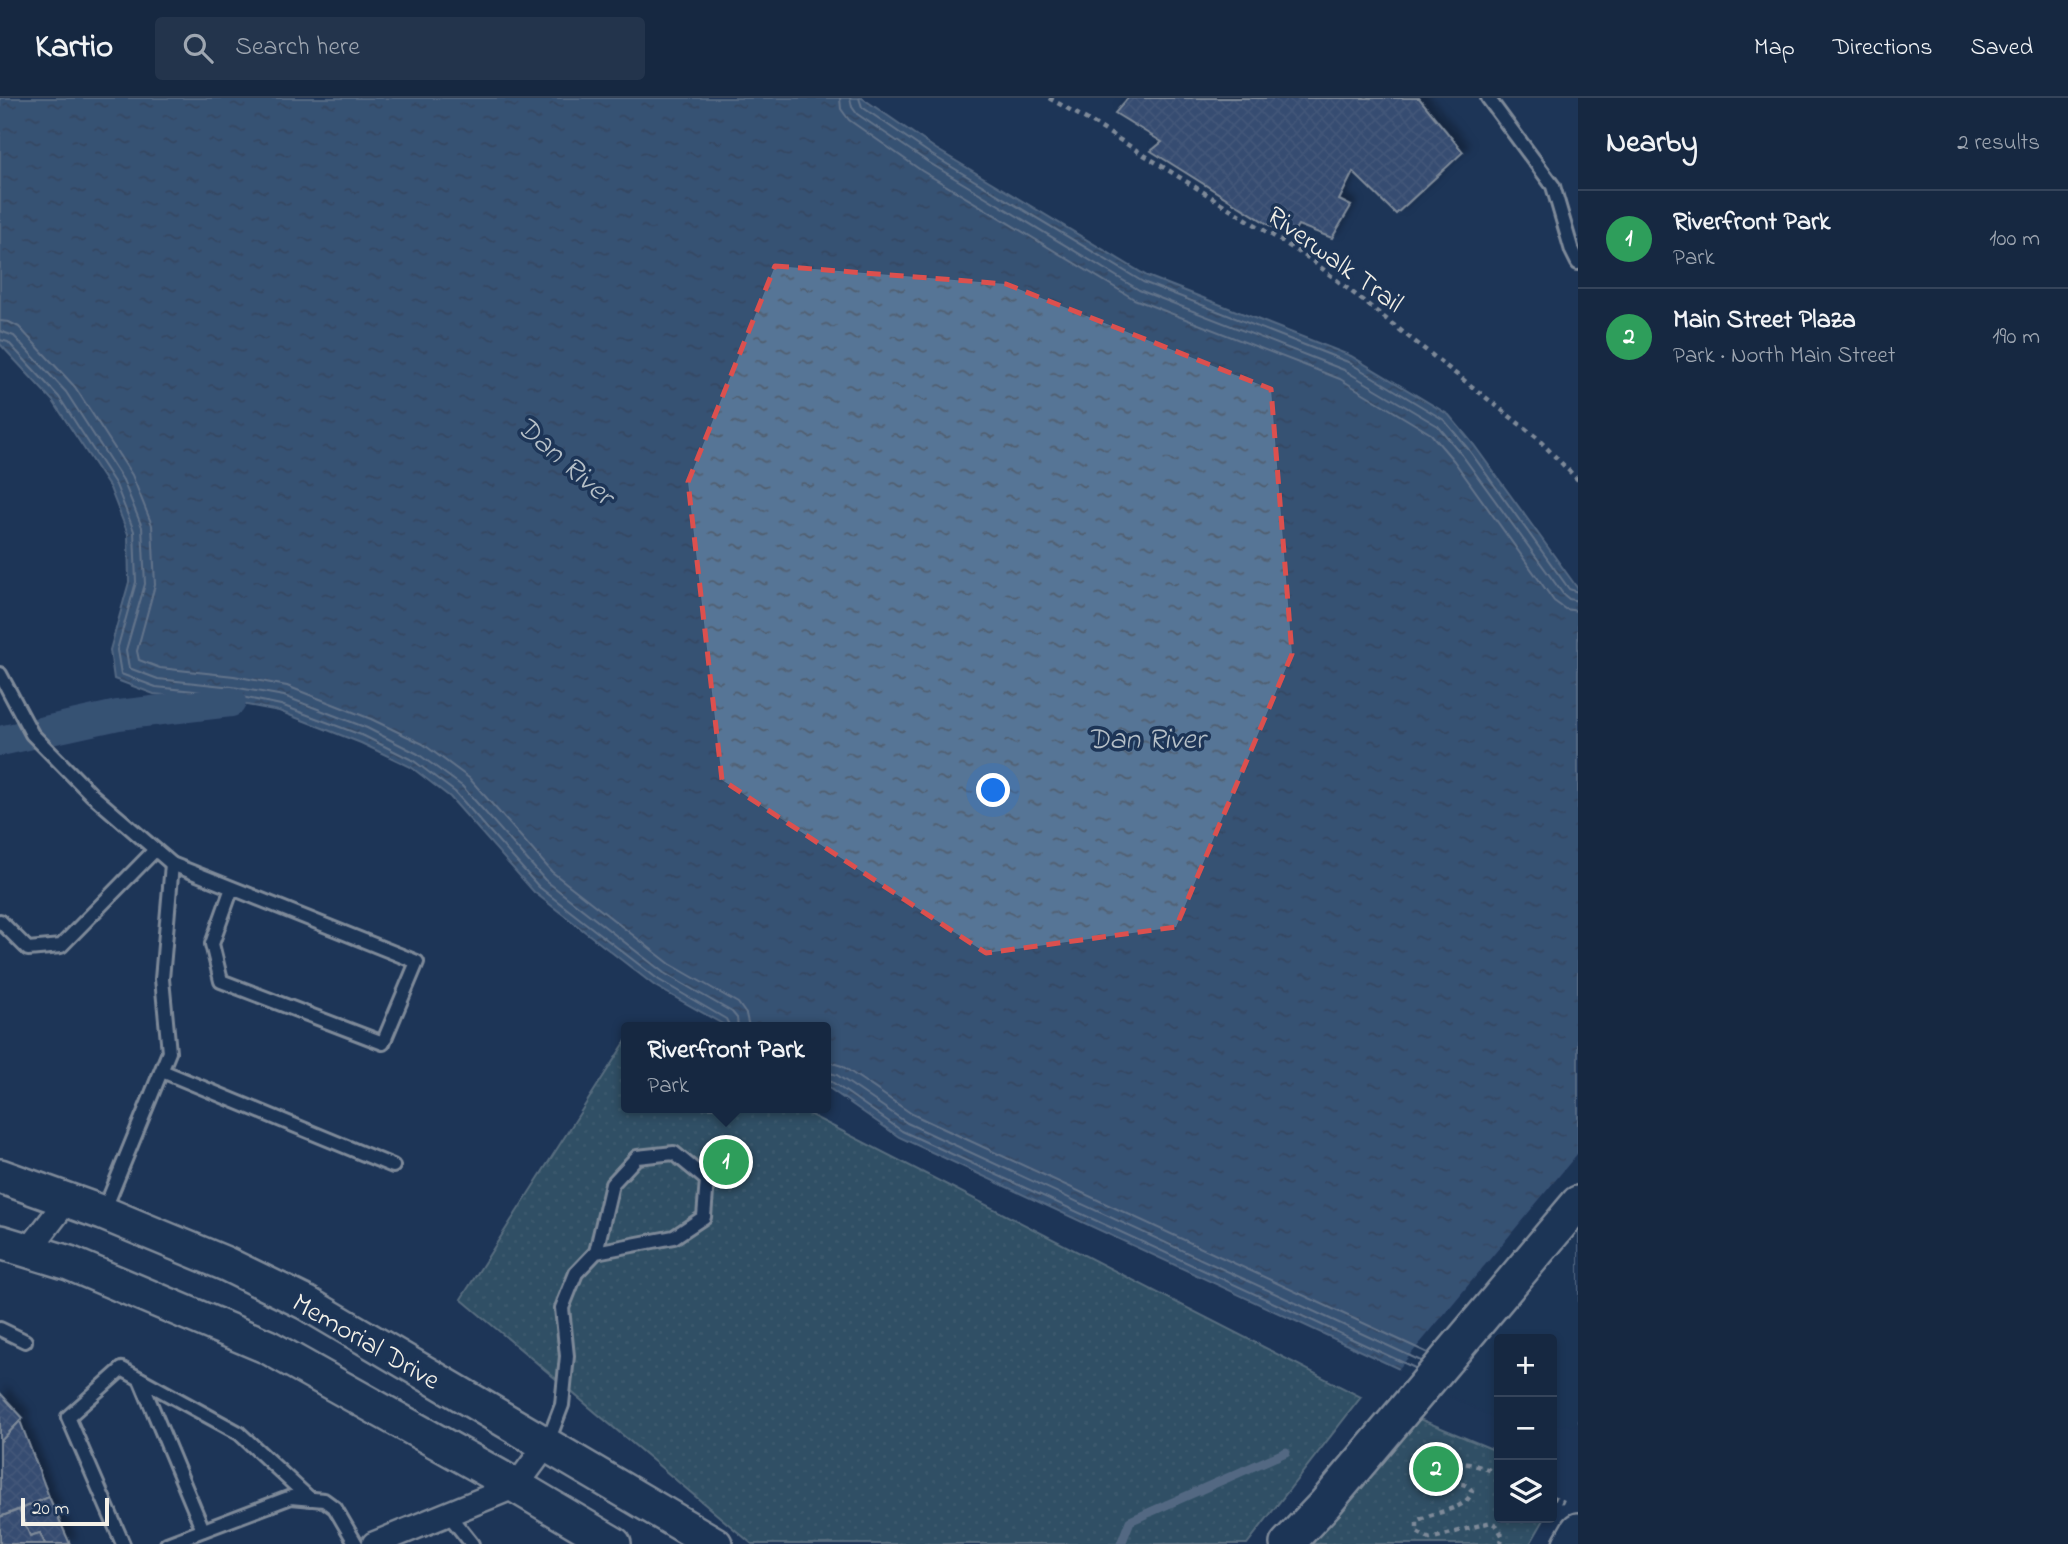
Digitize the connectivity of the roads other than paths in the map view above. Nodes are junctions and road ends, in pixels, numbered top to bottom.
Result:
1 (1488, 98) edge
2 (1578, 263) edge
3 (0, 674) edge
4 (155, 850) junction
5 (172, 864) junction
6 (232, 888) junction
7 (0, 921) edge
8 (162, 1071) junction
9 (393, 1166) dead end
10 (0, 1175) edge
11 (68, 1199) junction
12 (1578, 1203) edge
13 (103, 1213) junction
14 (14, 1246) edge
15 (596, 1252) junction
16 (0, 1329) edge
17 (25, 1341) dead end
18 (140, 1379) junction
19 (547, 1444) junction
20 (516, 1486) junction
21 (310, 1499) junction
22 (448, 1514) junction
23 (203, 1530) junction
24 (1578, 1530) edge
25 (123, 1544) edge
26 (167, 1544) edge
27 (356, 1544) edge
28 (374, 1544) edge
29 (472, 1544) edge
30 (614, 1544) edge
31 (715, 1544) edge
32 (1287, 1544) edge
33 (1570, 1544) edge

1 - 2 lane
3 - 4 lane
4 - 5 lane
4 - 7 lane
5 - 6 lane
5 - 8 lane
6 - 6 lane
8 - 9 lane
8 - 13 lane
10 - 11 main road, Memorial Drive
11 - 13 main road, Memorial Drive
11 - 14 street
12 - 32 main road
13 - 19 main road, Memorial Drive
14 - 20 main road, Memorial Drive
15 - 15 lane
15 - 19 lane
16 - 17 lane
18 - 21 lane
18 - 23 lane
18 - 25 lane
19 - 20 street
19 - 31 main road, Memorial Drive
20 - 22 street
20 - 30 main road, Memorial Drive
21 - 23 lane
21 - 27 lane
22 - 28 street
22 - 29 lane
23 - 26 lane
24 - 33 main road

